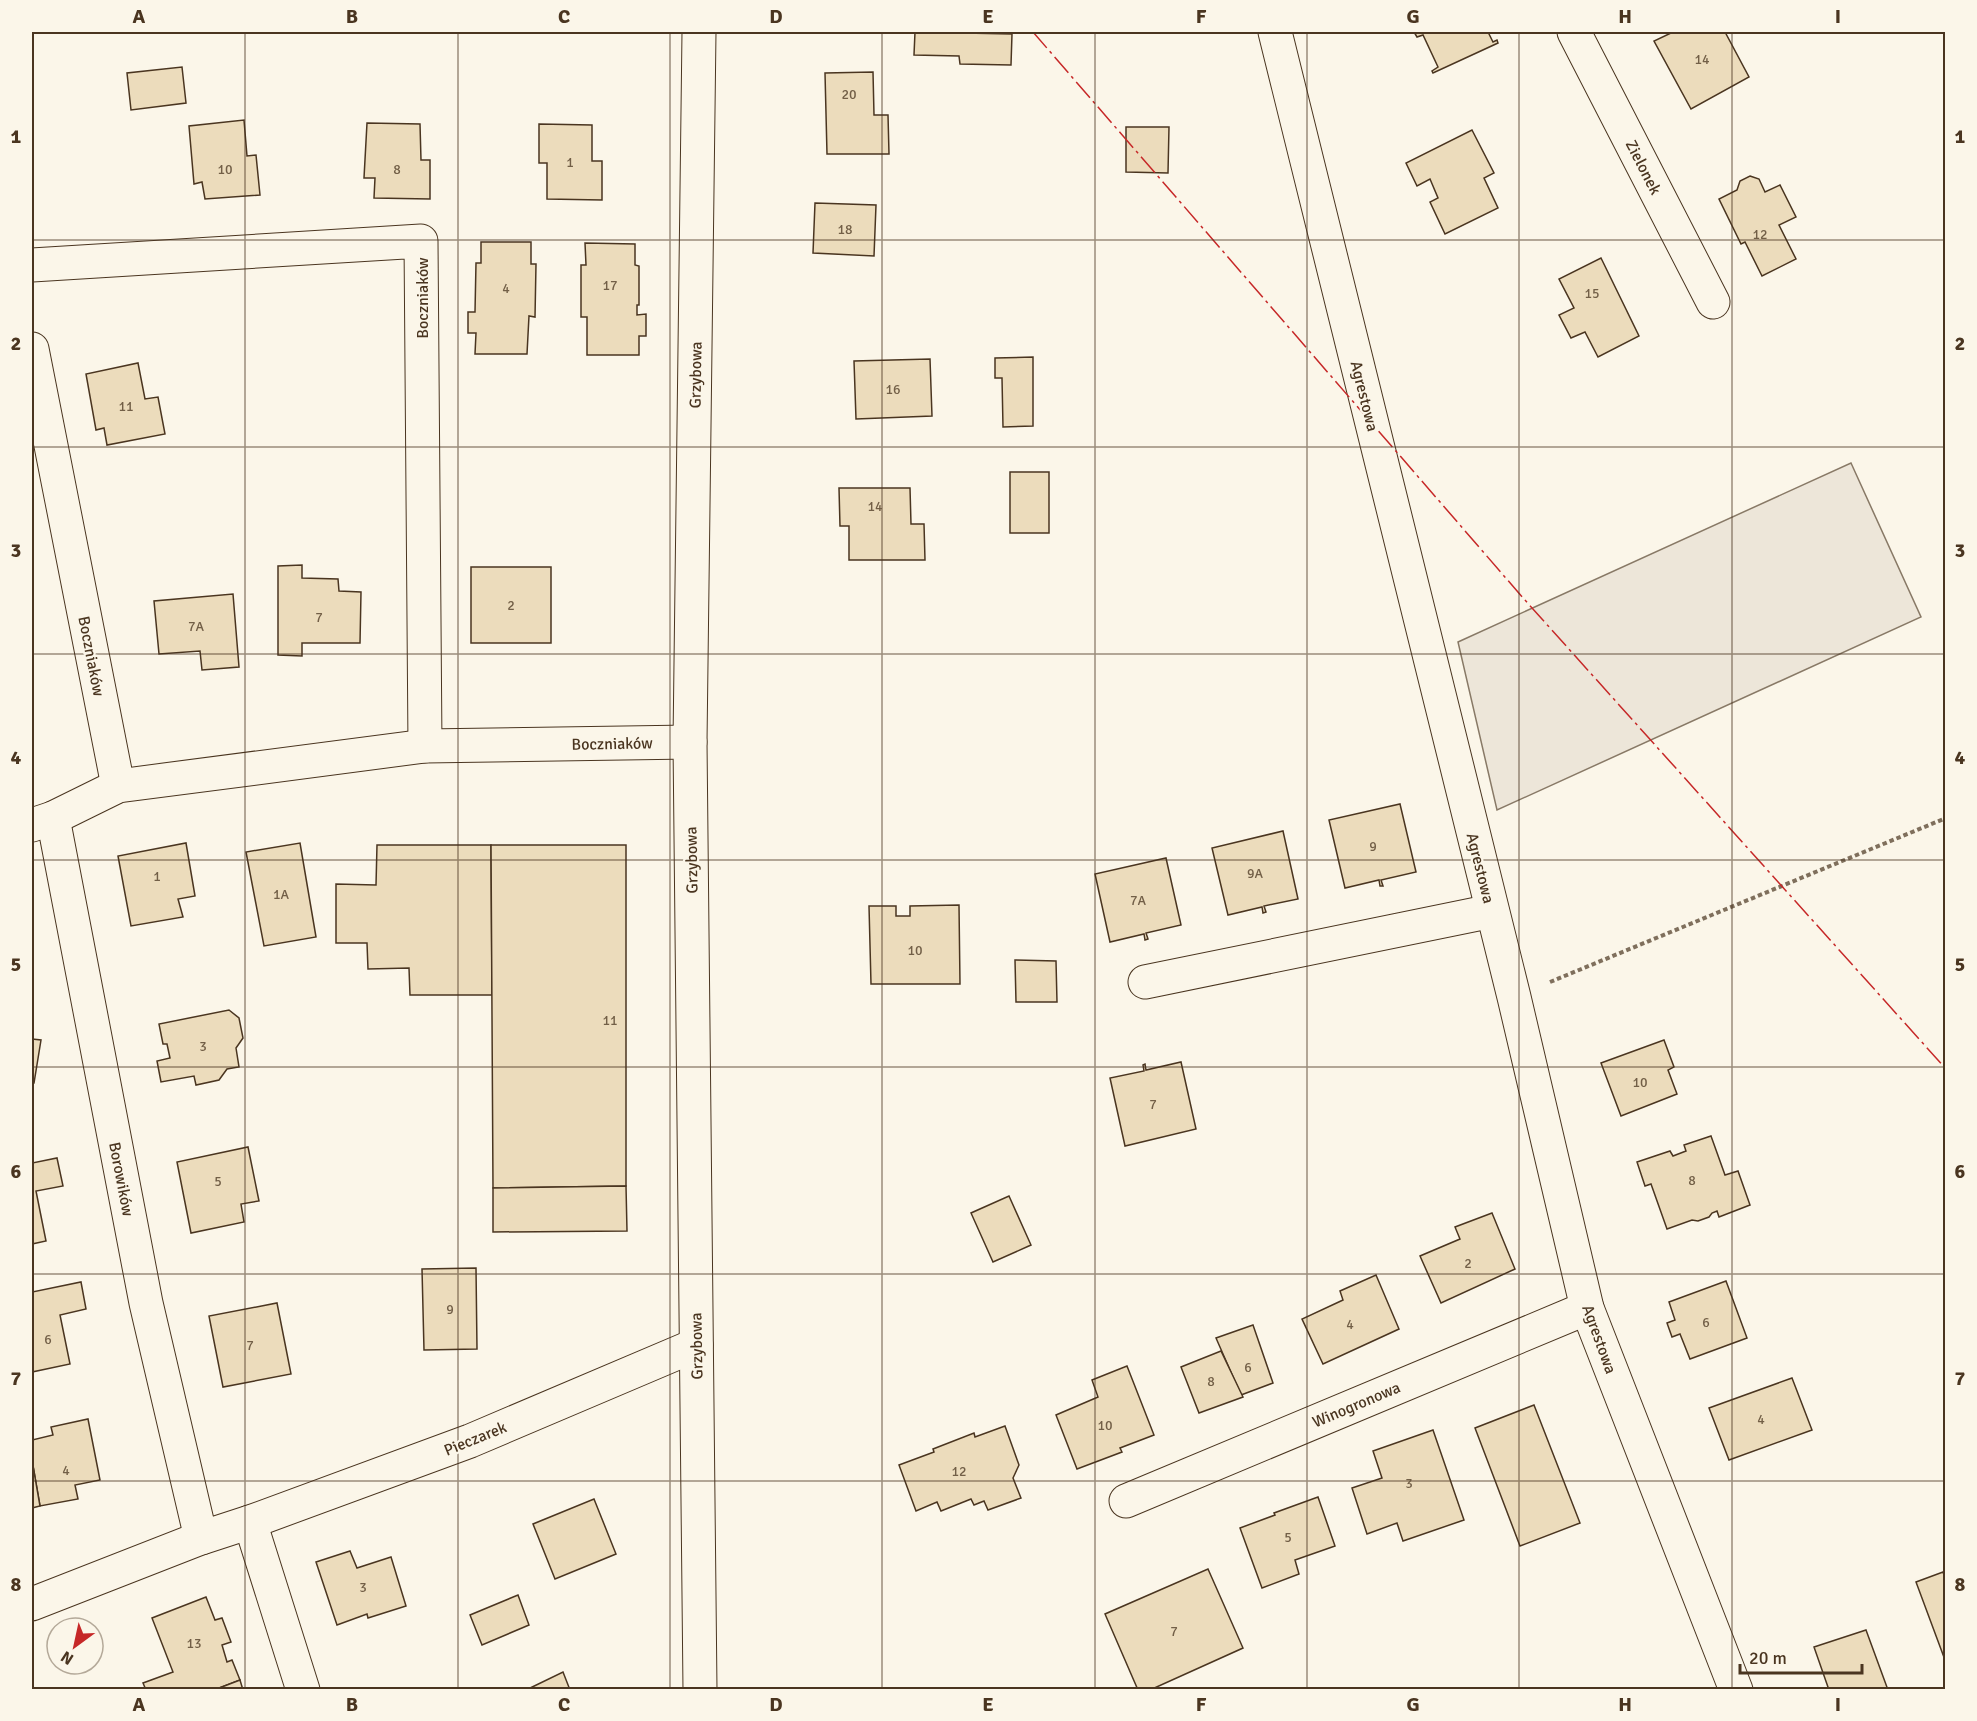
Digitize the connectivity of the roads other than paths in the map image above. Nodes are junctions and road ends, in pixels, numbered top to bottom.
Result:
1 (699, 32) edge
2 (1275, 32) edge
3 (1574, 32) edge
4 (32, 265) edge
5 (1713, 302) dead end
6 (32, 349) edge
7 (690, 742) junction
8 (425, 746) junction
9 (118, 786) junction
10 (42, 821) edge
11 (1492, 911) junction
12 (1145, 982) dead end
13 (1587, 1308) junction
14 (696, 1345) junction
15 (1126, 1501) dead end
16 (250, 1522) junction
17 (201, 1538) junction
18 (32, 1604) edge
19 (303, 1689) edge
20 (700, 1689) edge
21 (1736, 1689) edge

1 - 7 street, Grzybowa
2 - 11 street, Agrestowa
3 - 5 street, Zielonek
4 - 8 street, Boczniaków
6 - 9 street, Boczniaków
7 - 8 street, Boczniaków
7 - 14 street, Grzybowa
8 - 9 street, Boczniaków
9 - 10 street, Boczniaków
10 - 17 street, Borowików
11 - 12 street
11 - 13 street, Agrestowa
13 - 15 street, Winogronowa
13 - 21 street, Agrestowa
14 - 16 street, Pieczarek
14 - 20 street, Grzybowa
16 - 17 street, Pieczarek
16 - 19 street
17 - 18 street, Pieczarek

